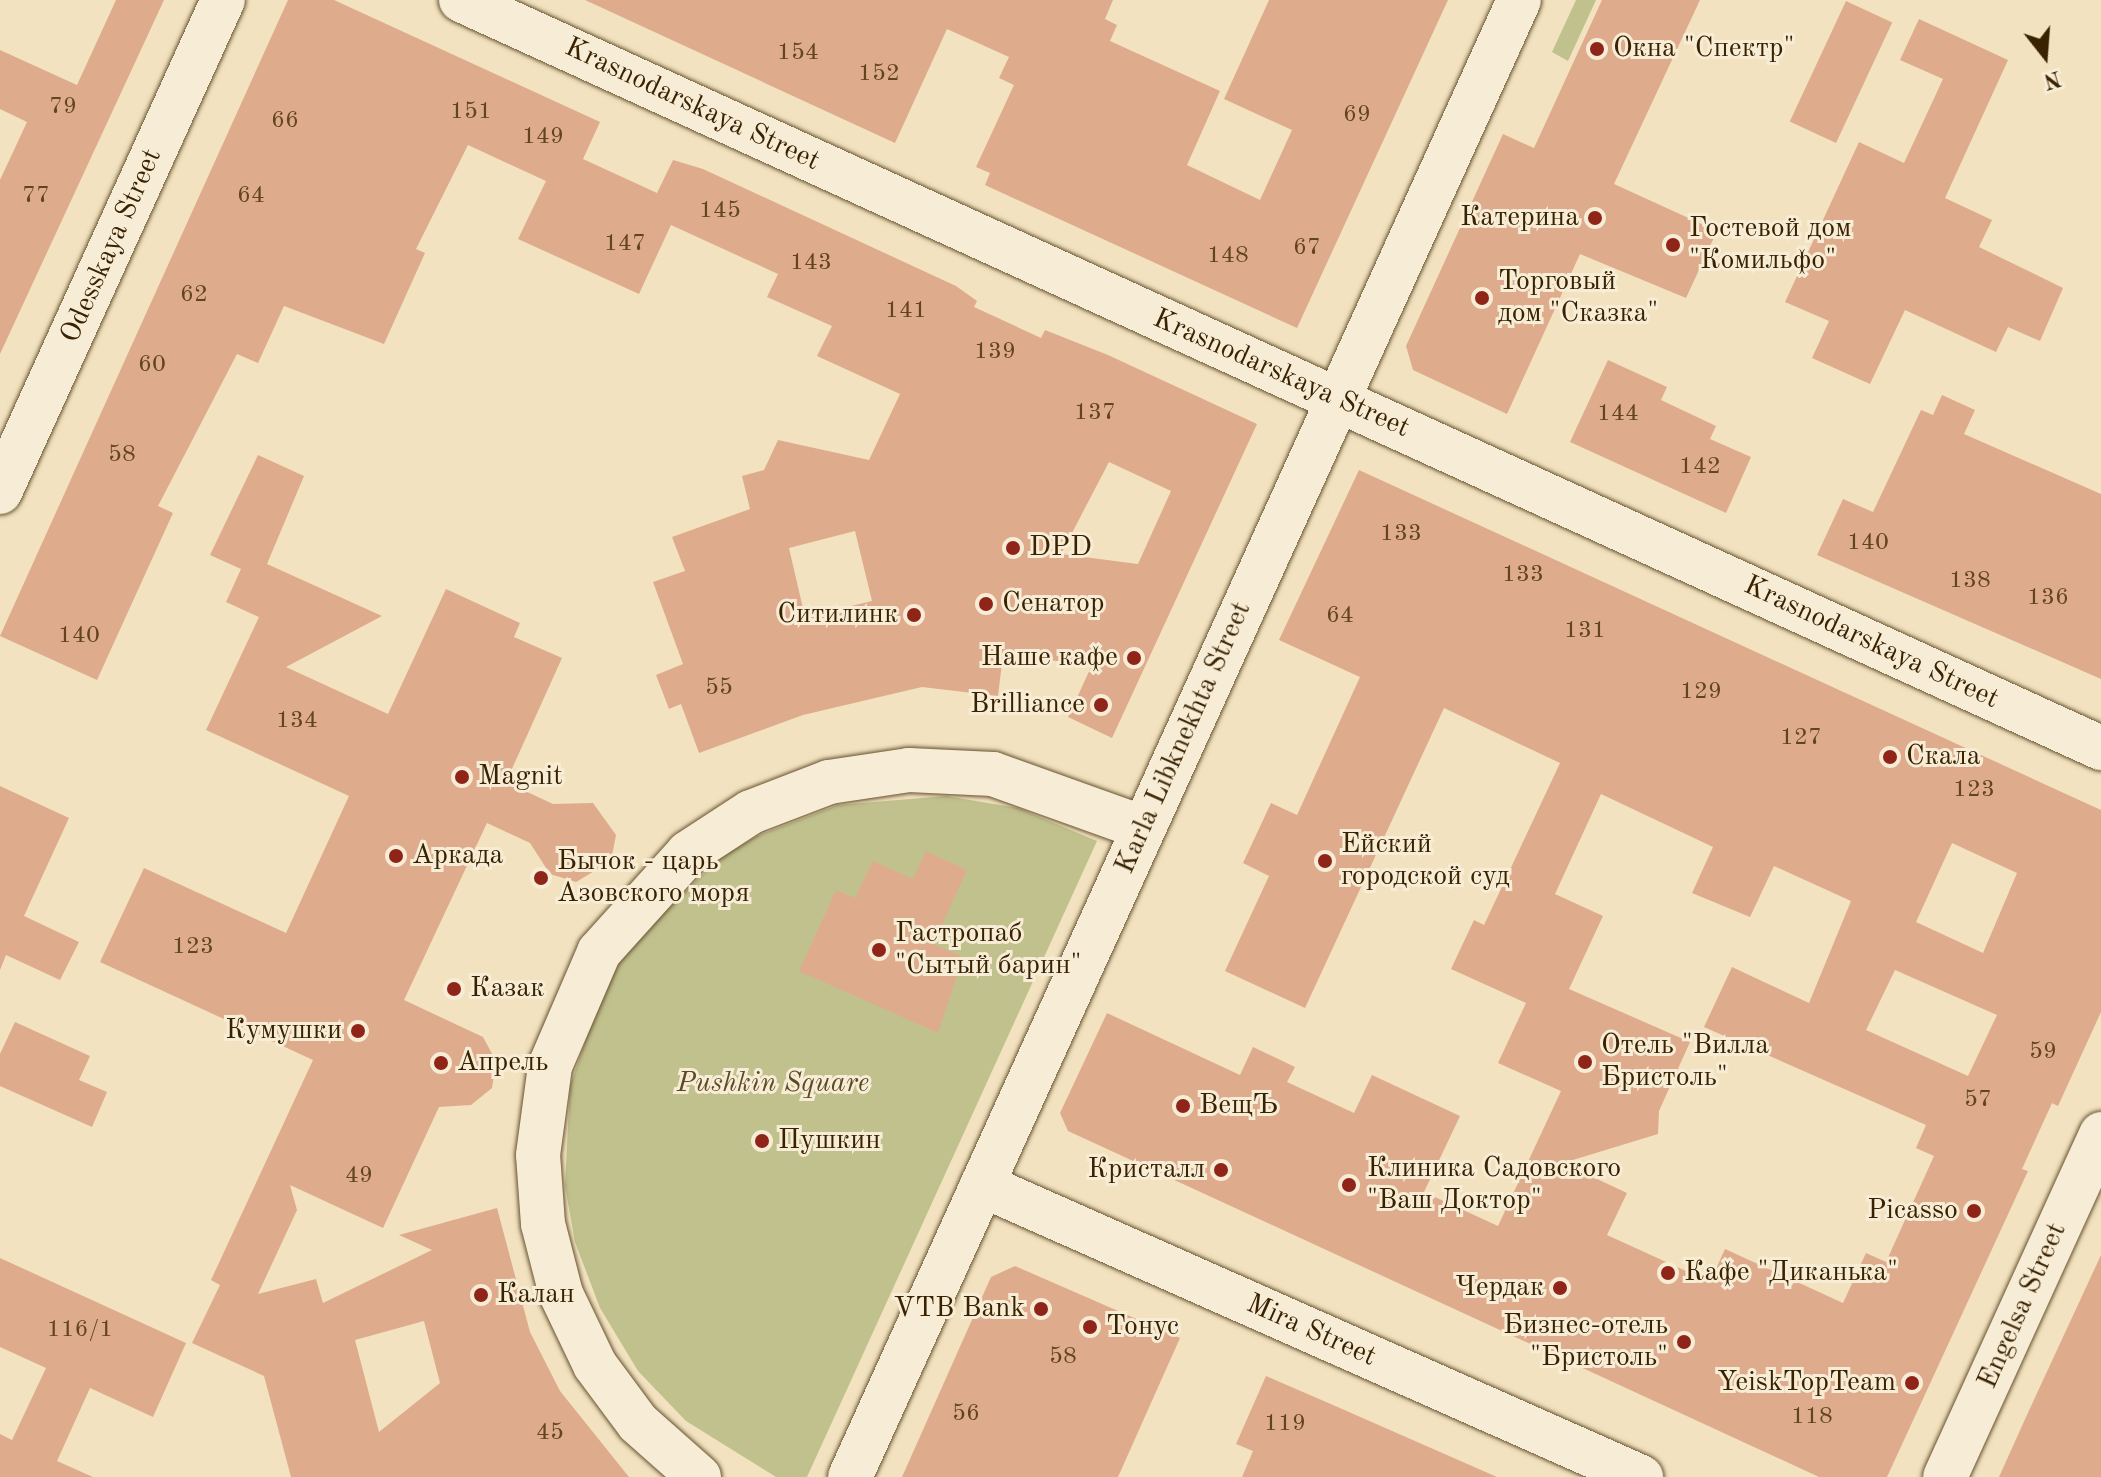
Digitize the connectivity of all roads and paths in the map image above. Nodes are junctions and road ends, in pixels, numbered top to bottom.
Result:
1 (223, 0) edge
2 (461, 0) edge
3 (1519, 0) edge
4 (1338, 400) junction
5 (0, 492) edge
6 (2101, 748) edge
7 (1144, 828) junction
8 (2101, 1134) edge
9 (982, 1185) junction
10 (699, 1477) edge
11 (850, 1477) edge
12 (1641, 1477) edge
13 (1945, 1477) edge

1 - 5 street, Odesskaya Street
2 - 4 street, Krasnodarskaya Street
3 - 4 street, Karla Libknekhta Street
4 - 6 street, Krasnodarskaya Street
4 - 7 street, Karla Libknekhta Street
7 - 9 street, Karla Libknekhta Street
7 - 10 street
8 - 13 street, Engelsa Street
9 - 11 street, Karla Libknekhta Street
9 - 12 street, Mira Street

